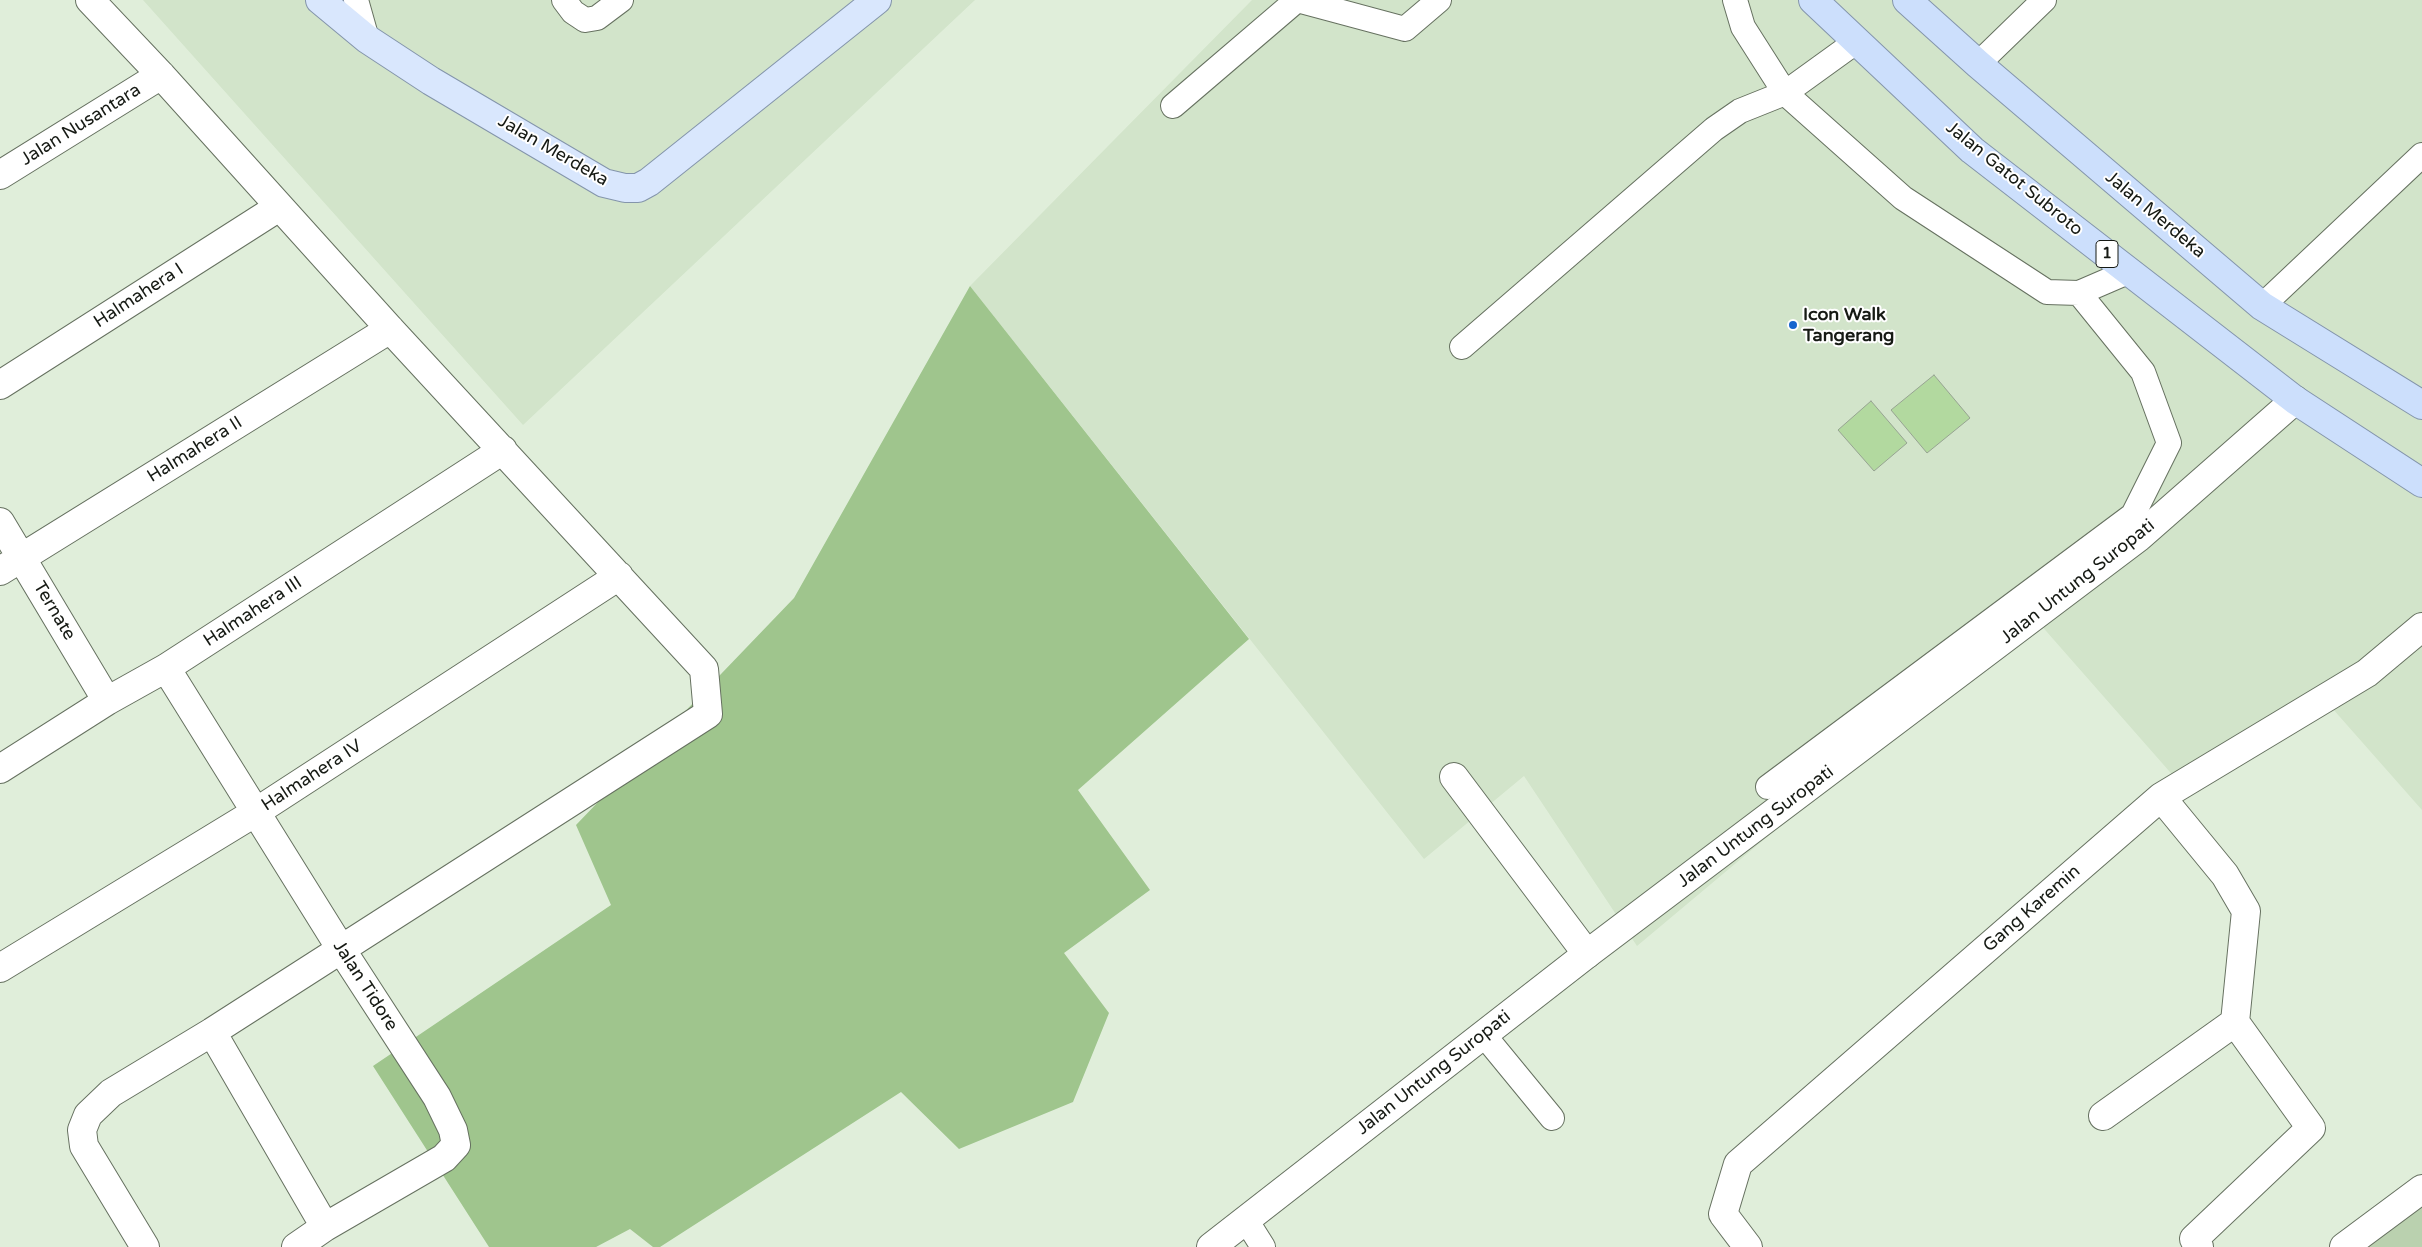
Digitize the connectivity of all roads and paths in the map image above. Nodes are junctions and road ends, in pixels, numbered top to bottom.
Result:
1 (90, 0) edge
2 (320, 0) edge
3 (356, 0) edge
4 (564, 0) edge
5 (621, 0) edge
6 (877, 0) edge
7 (1439, 0) edge
8 (1735, 0) edge
9 (1813, 0) edge
10 (1907, 0) edge
11 (2044, 0) edge
12 (367, 39) junction
13 (1857, 41) junction
14 (1978, 64) junction
15 (161, 75) junction
16 (1785, 93) junction
17 (1173, 106) dead end
18 (2422, 156) edge
19 (0, 175) edge
20 (279, 207) junction
21 (2130, 271) junction
22 (2079, 293) junction
23 (2262, 306) junction
24 (390, 329) junction
25 (1462, 348) dead end
26 (0, 384) edge
27 (2295, 400) junction
28 (2422, 405) edge
29 (504, 450) junction
30 (2422, 483) edge
31 (0, 522) edge
32 (11, 564) edge
33 (619, 576) junction
34 (2422, 628) edge
35 (166, 668) junction
36 (107, 700) junction
37 (0, 769) edge
38 (1454, 777) dead end
39 (1768, 787) dead end
40 (2161, 797) junction
41 (256, 812) junction
42 (341, 949) junction
43 (1586, 954) junction
44 (0, 968) edge
45 (2235, 1022) junction
46 (212, 1032) junction
47 (1483, 1034) junction
48 (2103, 1116) dead end
49 (1552, 1118) dead end
50 (2422, 1189) edge
51 (1246, 1220) junction
52 (325, 1227) junction
53 (145, 1247) edge
54 (296, 1247) edge
55 (1211, 1247) edge
56 (1263, 1247) edge
57 (1748, 1247) edge
58 (2199, 1247) edge
59 (2344, 1247) edge

1 - 15 street
2 - 12 main road, Jalan Merdeka
3 - 12 lane
4 - 5 lane
6 - 12 main road, Jalan Merdeka
7 - 17 lane
8 - 16 lane
9 - 13 highway, Jalan Gatot Subroto / 1
10 - 14 highway, Jalan Merdeka
11 - 14 lane
13 - 16 lane
13 - 21 highway, Jalan Gatot Subroto / 1
14 - 23 highway, Jalan Merdeka
15 - 19 street, Jalan Nusantara
15 - 20 street
16 - 22 lane
16 - 25 lane
18 - 23 lane
20 - 24 street
20 - 26 street, Halmahera I
21 - 22 lane
21 - 27 highway, Jalan Gatot Subroto / 1
22 - 39 lane
23 - 28 highway, Jalan Merdeka
24 - 29 street
24 - 32 street, Halmahera II
27 - 30 highway, Jalan Gatot Subroto / 1
27 - 43 street, Jalan Untung Suropati
29 - 33 street
29 - 35 street, Halmahera III
31 - 32 street, Ternate
32 - 36 street, Ternate
33 - 41 street, Halmahera IV
33 - 42 street
34 - 40 street, Gang Karemin
35 - 36 street, Halmahera III
35 - 41 street, Jalan Tidore
36 - 37 street, Halmahera III
38 - 43 street
40 - 45 street
40 - 57 street, Gang Karemin
41 - 42 street, Jalan Tidore
41 - 44 street, Halmahera IV
42 - 46 street
42 - 52 street, Jalan Tidore
43 - 47 street, Jalan Untung Suropati
45 - 48 street
45 - 58 street
46 - 52 street
46 - 53 street
47 - 49 lane
47 - 51 street, Jalan Untung Suropati
50 - 59 street
51 - 55 street, Jalan Untung Suropati
51 - 56 lane
52 - 54 street, Jalan Tidore

